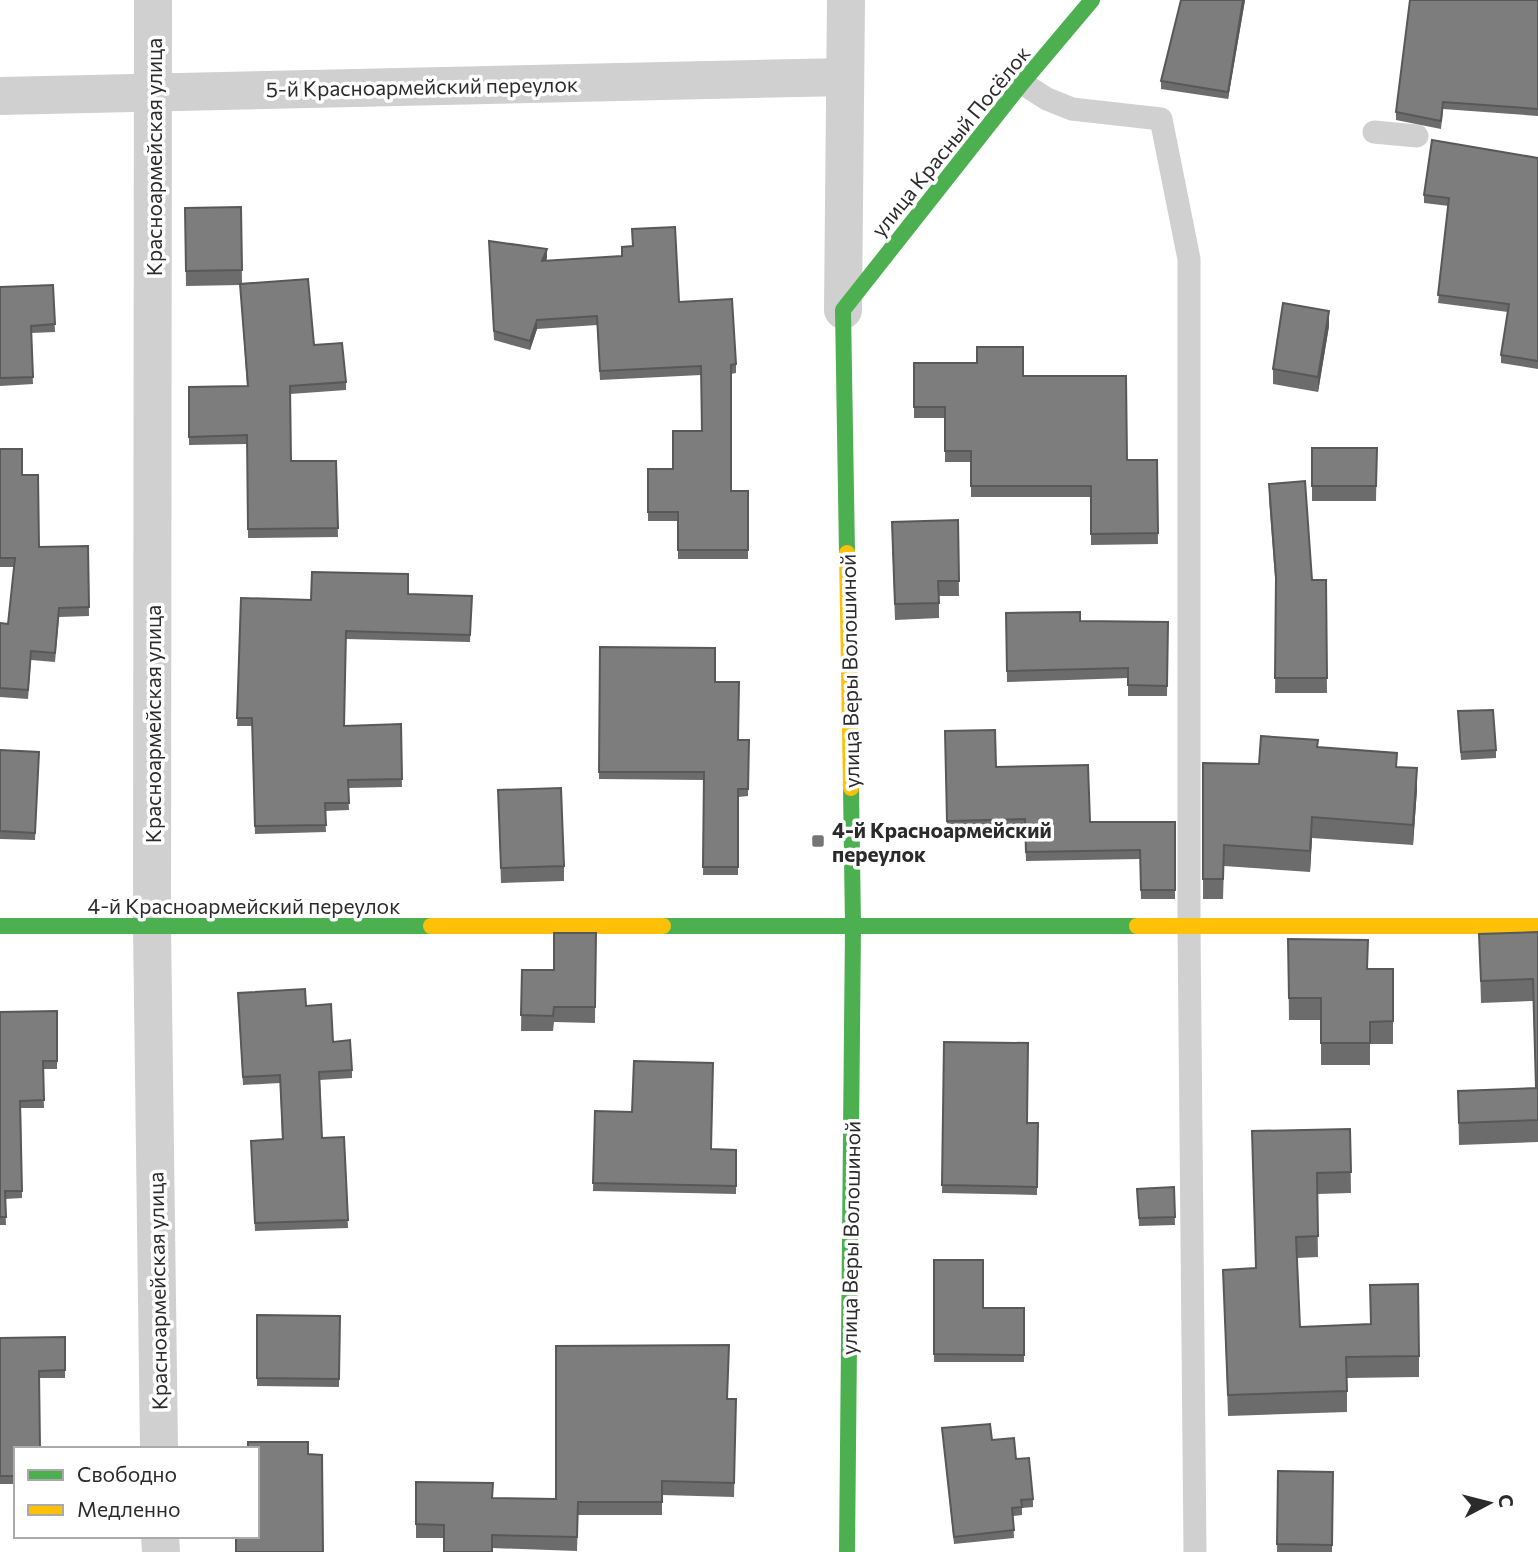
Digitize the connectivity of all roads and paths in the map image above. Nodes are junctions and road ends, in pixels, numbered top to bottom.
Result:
1 (153, 0) edge
2 (846, 0) edge
3 (1092, 0) edge
4 (845, 77) junction
5 (1022, 83) junction
6 (153, 93) junction
7 (0, 96) edge
8 (1374, 132) dead end
9 (1417, 136) dead end
10 (843, 310) junction
11 (0, 926) edge
12 (152, 926) junction
13 (853, 926) junction
14 (1189, 926) junction
15 (1538, 926) edge
16 (159, 1447) edge
17 (847, 1552) edge
18 (1195, 1552) edge

1 - 6 street, Красноармейская улица
2 - 4 street, улица Веры Волошиной
3 - 5 street, улица Красный Посёлок
4 - 6 street, 5-й Красноармейский переулок
4 - 10 street, улица Веры Волошиной
5 - 10 street, улица Красный Посёлок
5 - 14 lane
6 - 7 street, 5-й Красноармейский переулок
6 - 12 street, Красноармейская улица
8 - 9 lane
10 - 13 street, улица Веры Волошиной
11 - 12 street, 4-й Красноармейский переулок
12 - 13 street, 4-й Красноармейский переулок
12 - 16 street, Красноармейская улица
13 - 14 street, 4-й Красноармейский переулок
13 - 17 street, улица Веры Волошиной
14 - 15 street, 4-й Красноармейский переулок
14 - 18 lane

